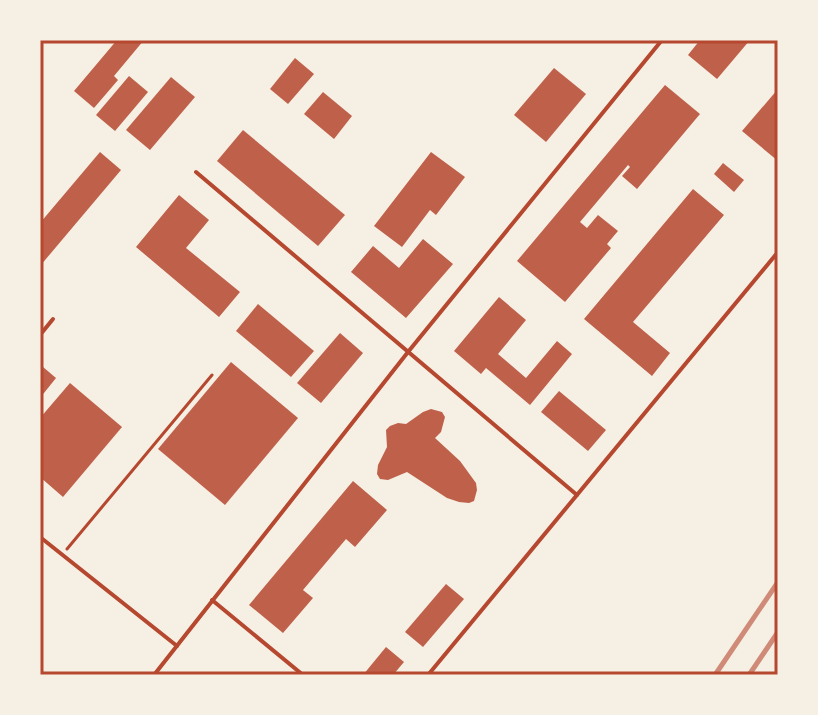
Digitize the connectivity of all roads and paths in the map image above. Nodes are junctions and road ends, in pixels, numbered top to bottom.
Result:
1 (662, 40) edge
2 (196, 172) dead end
3 (778, 252) edge
4 (53, 319) dead end
5 (40, 335) edge
6 (408, 352) junction
7 (212, 375) dead end
8 (577, 495) junction
9 (40, 537) edge
10 (62, 555) junction
11 (212, 600) junction
12 (177, 646) junction
13 (154, 675) edge
14 (303, 675) edge
15 (428, 675) edge

1 - 6 lane
2 - 6 lane
3 - 8 lane
4 - 5 lane
6 - 8 lane
6 - 11 lane
7 - 10 path
8 - 15 lane
9 - 10 lane
10 - 12 lane
11 - 12 lane
11 - 14 lane
12 - 13 lane

